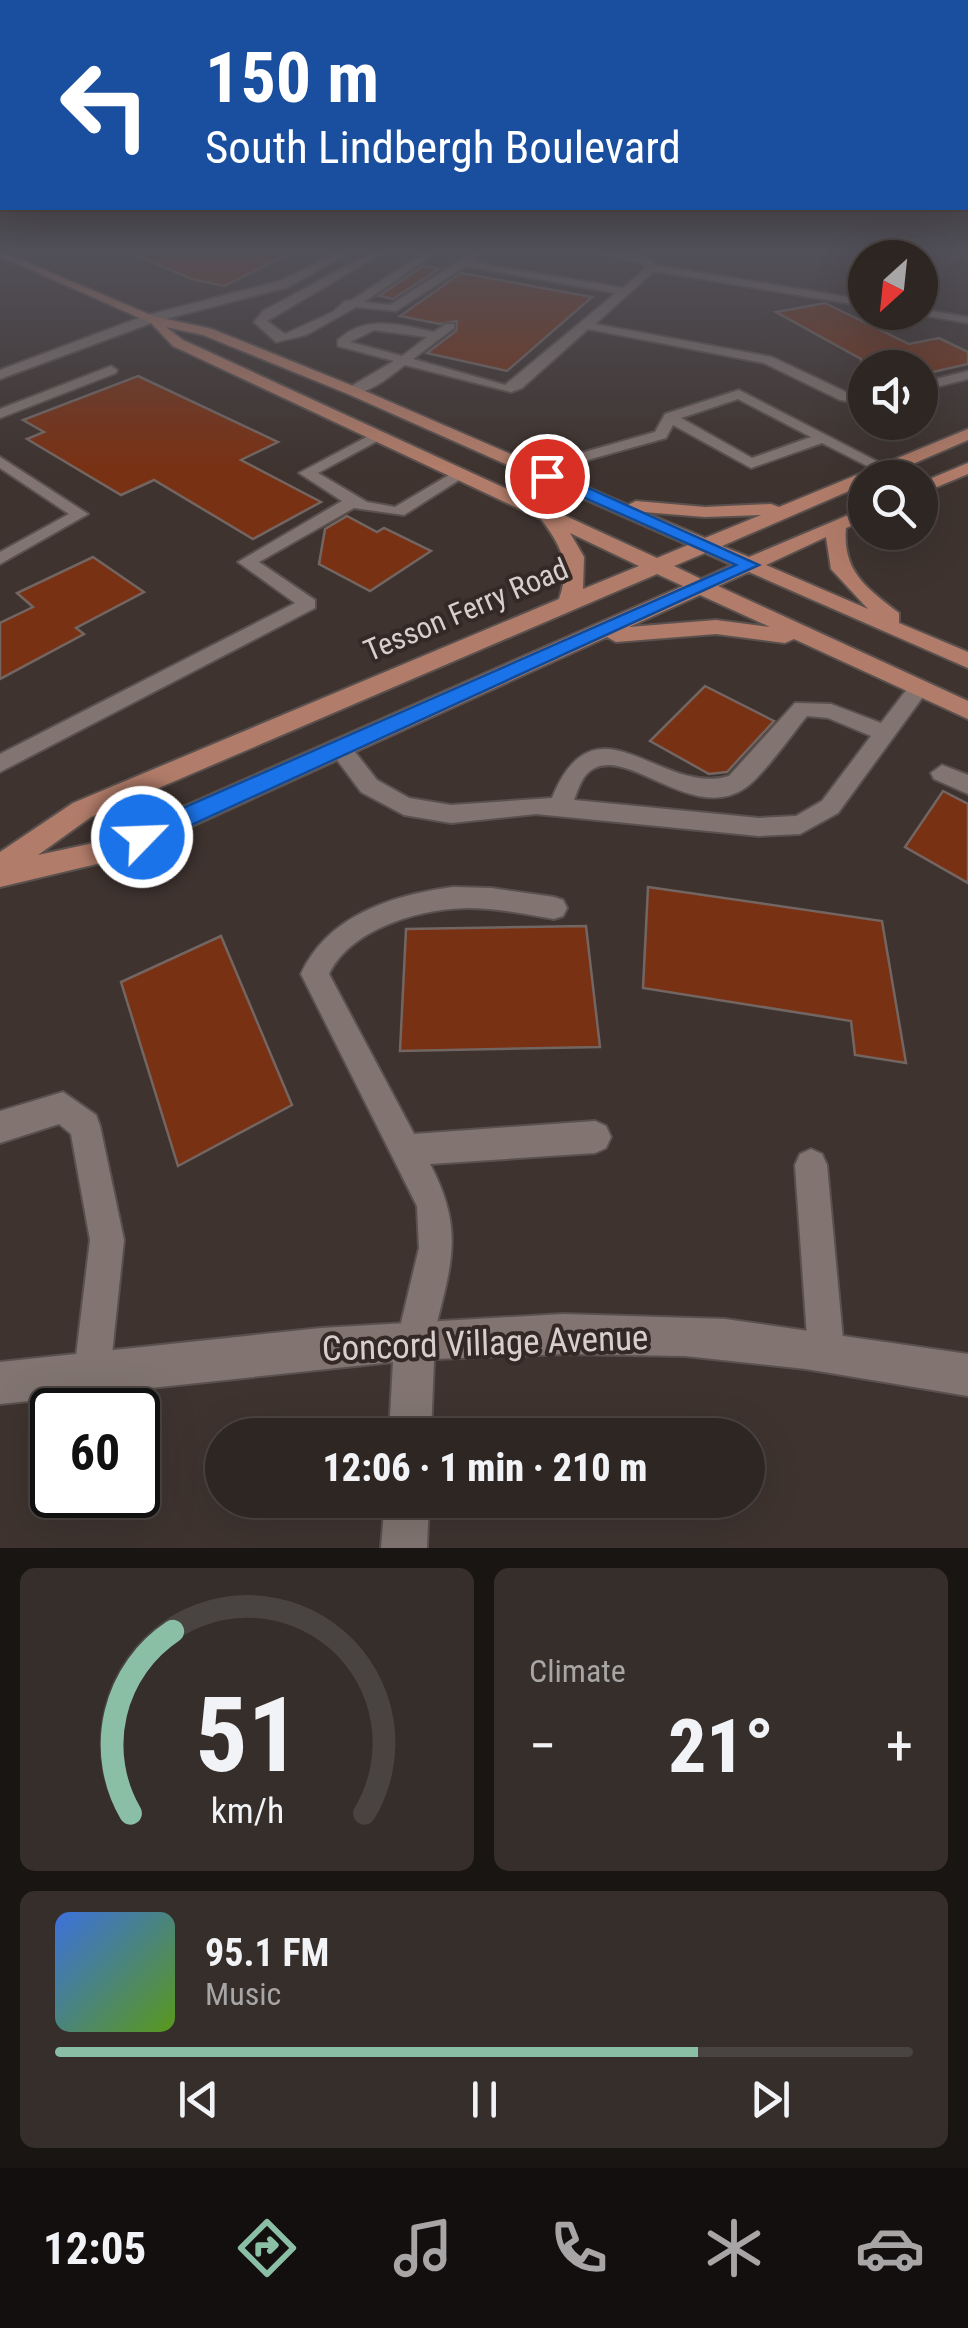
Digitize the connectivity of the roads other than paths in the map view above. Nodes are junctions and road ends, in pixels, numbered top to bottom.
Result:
1 (134, 323) edge
2 (154, 323) edge
3 (170, 323) edge
4 (262, 323) edge
5 (317, 323) edge
6 (584, 325) joint
7 (450, 326) dead end
8 (437, 336) junction
9 (283, 338) junction
10 (252, 351) junction
11 (402, 363) junction
12 (111, 370) dead end
13 (0, 375) edge
14 (968, 375) edge
15 (938, 382) edge
16 (353, 392) junction
17 (848, 397) edge
18 (0, 414) edge
19 (670, 418) junction
20 (968, 434) edge
21 (376, 436) junction
22 (824, 437) junction
23 (867, 460) edge
24 (902, 460) edge
25 (0, 461) edge
26 (968, 468) edge
27 (459, 474) junction
28 (547, 476) junction
29 (938, 480) edge
30 (848, 482) edge
31 (354, 501) junction
32 (606, 501) junction
33 (788, 508) junction
34 (546, 515) junction
35 (848, 521) edge
36 (837, 526) junction
37 (703, 544) junction
38 (0, 559) edge
39 (653, 565) junction
40 (750, 565) junction
41 (702, 588) junction
42 (570, 601) junction
43 (591, 638) junction
44 (915, 638) junction
45 (814, 640) junction
46 (968, 661) edge
47 (918, 688) junction
48 (968, 712) edge
49 (885, 733) junction
50 (340, 749) junction
51 (0, 764) edge
52 (942, 773) dead end
53 (968, 784) edge
54 (560, 807) junction
55 (0, 867) edge
56 (0, 874) edge
57 (554, 908) dead end
58 (0, 1127) edge
59 (595, 1137) dead end
60 (405, 1150) junction
61 (811, 1165) dead end
62 (415, 1340) junction
63 (826, 1351) junction
64 (92, 1373) junction
65 (968, 1375) edge
66 (0, 1383) edge
67 (411, 1418) edge
68 (406, 1518) edge
69 (404, 1548) edge

1 - 13 street
2 - 21 main road
3 - 10 main road
4 - 9 lane
5 - 9 lane
6 - 11 lane
6 - 17 lane
7 - 8 lane
8 - 11 lane
8 - 11 lane
9 - 10 lane
10 - 16 main road
11 - 16 lane
12 - 18 lane
14 - 15 lane
16 - 28 main road
19 - 22 lane
19 - 22 lane
19 - 28 lane
20 - 24 main road, Tesson Ferry Road
21 - 27 main road
21 - 31 lane
22 - 23 lane
25 - 38 lane
26 - 29 main road
27 - 31 lane
27 - 34 main road
28 - 32 main road
30 - 33 main road, Tesson Ferry Road
31 - 51 lane
32 - 33 main road
32 - 37 main road
33 - 37 main road, Tesson Ferry Road
34 - 39 main road
34 - 42 main road
35 - 36 main road
36 - 40 main road
36 - 44 main road
37 - 39 main road, Tesson Ferry Road
37 - 40 main road
39 - 41 main road
39 - 42 main road, Tesson Ferry Road
40 - 41 main road
40 - 44 main road
41 - 43 main road
41 - 45 main road
42 - 55 main road, Tesson Ferry Road
43 - 45 main road
43 - 50 main road
44 - 46 main road
45 - 47 main road
47 - 48 main road
47 - 49 lane
49 - 54 lane
49 - 54 lane
50 - 54 lane
50 - 56 main road
52 - 53 lane
57 - 60 lane
58 - 64 lane
59 - 60 lane
60 - 62 lane
61 - 63 lane
62 - 63 street, Concord Village Avenue
62 - 64 street, Concord Village Avenue
62 - 67 street
63 - 65 street, Concord Village Avenue
64 - 66 street, Concord Village Avenue
68 - 69 street

